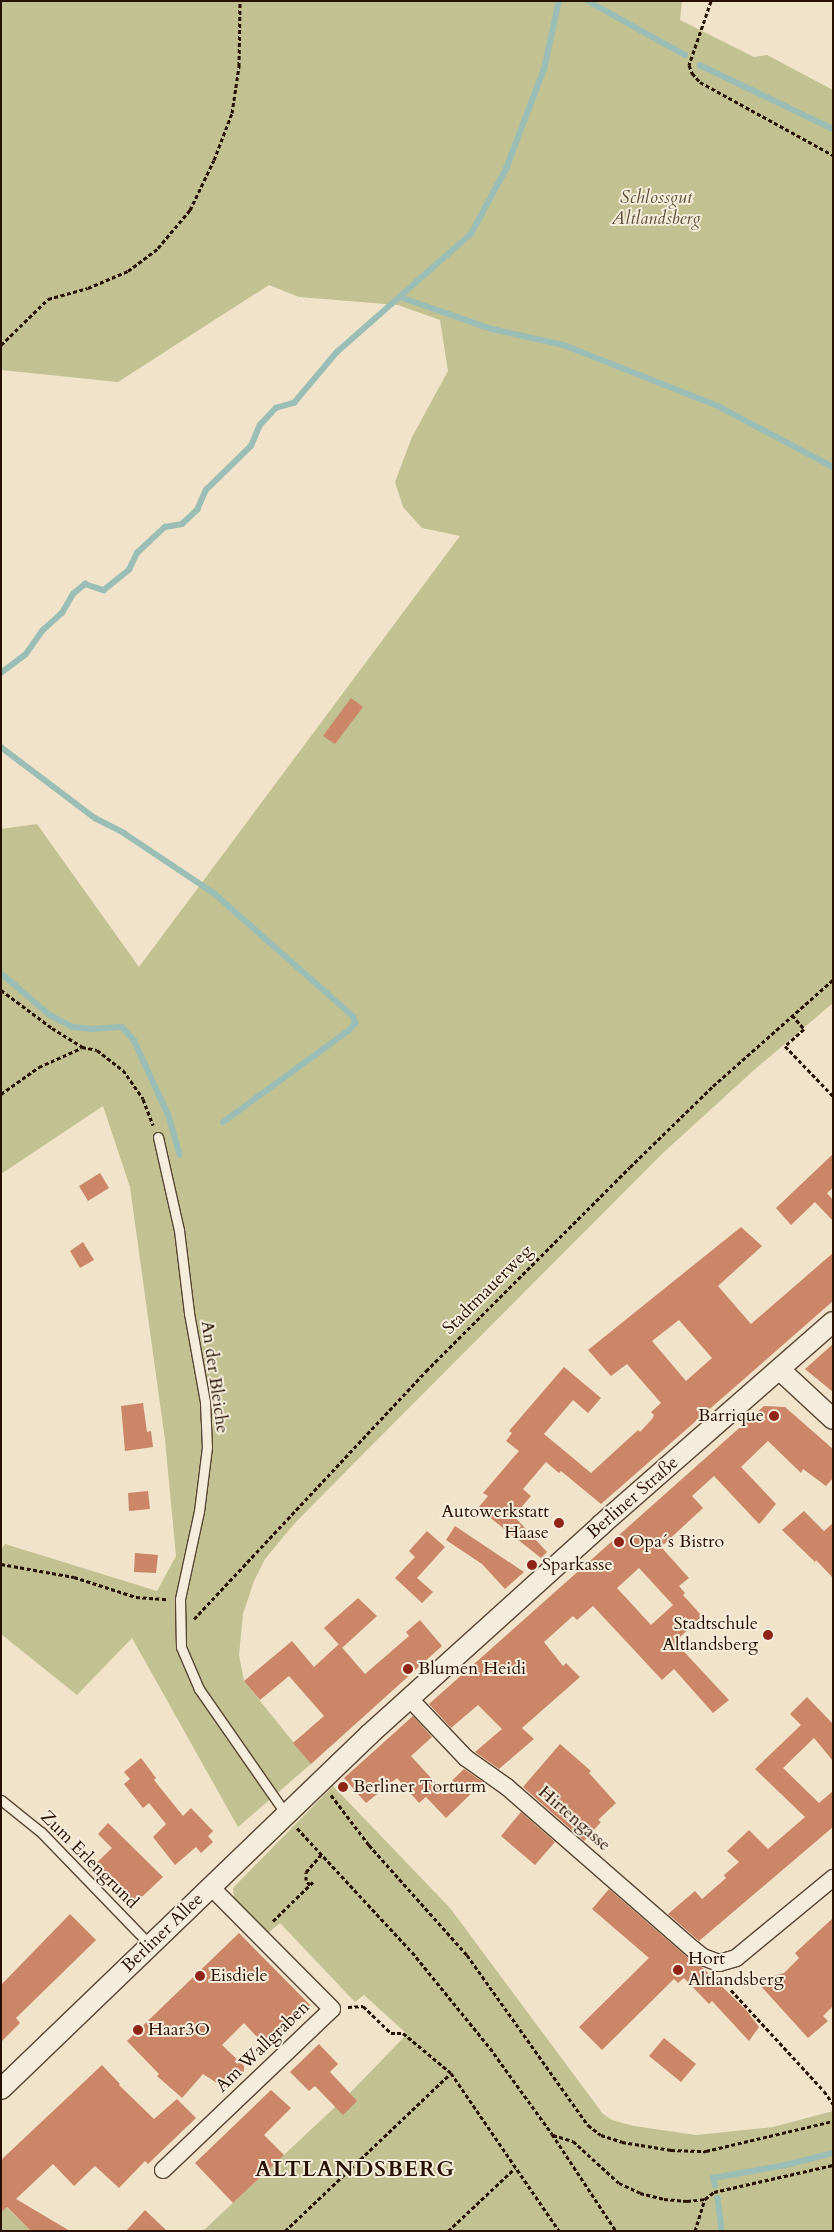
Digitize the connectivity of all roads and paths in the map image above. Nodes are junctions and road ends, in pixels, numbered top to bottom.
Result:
1 (240, 1) edge
2 (711, 1) edge
3 (833, 155) edge
4 (1, 345) edge
5 (833, 980) edge
6 (1, 990) edge
7 (792, 1015) junction
8 (82, 1047) junction
9 (1, 1094) edge
10 (833, 1096) edge
11 (158, 1137) joint
12 (833, 1322) edge
13 (780, 1370) junction
14 (833, 1420) edge
15 (1, 1564) edge
16 (180, 1599) junction
17 (180, 1636) junction
18 (409, 1698) junction
19 (326, 1783) junction
20 (1, 1800) edge
21 (289, 1818) junction
22 (321, 1855) junction
23 (833, 1878) edge
24 (314, 1881) dead end
25 (310, 1885) junction
26 (211, 1888) junction
27 (273, 1921) dead end
28 (150, 1946) junction
29 (731, 1990) dead end
30 (332, 2009) junction
31 (451, 2073) junction
32 (1, 2089) edge
33 (833, 2104) edge
34 (833, 2121) edge
35 (552, 2134) junction
36 (833, 2165) edge
37 (515, 2168) junction
38 (163, 2170) dead end
39 (704, 2199) junction
40 (285, 2231) edge
41 (448, 2231) edge
42 (558, 2231) edge
43 (616, 2231) edge
44 (695, 2231) edge

1 - 4 path
2 - 3 path
5 - 7 path, Stadtmauerweg
6 - 8 path
7 - 10 path
7 - 17 path, Stadtmauerweg
8 - 9 path
8 - 11 path
11 - 16 lane, An der Bleiche
12 - 13 street, Berliner Straße
13 - 14 street
13 - 18 street, Berliner Straße
15 - 16 path
16 - 17 lane, An der Bleiche
17 - 21 lane, An der Bleiche
18 - 19 street, Berliner Straße
18 - 23 street, Hirtengasse
19 - 21 street, Berliner Allee
19 - 34 path
20 - 28 lane, Zum Erlengrund
21 - 22 path
21 - 26 street, Berliner Allee
22 - 25 path
22 - 35 path
24 - 25 path
25 - 27 path
26 - 28 street, Berliner Allee
26 - 30 street, Am Wallgraben
28 - 32 street, Berliner Allee
29 - 33 path
30 - 31 path
30 - 38 street, Am Wallgraben
31 - 37 path
31 - 40 path
35 - 39 path
35 - 43 path
36 - 39 path
37 - 41 path
37 - 42 path
39 - 44 path

